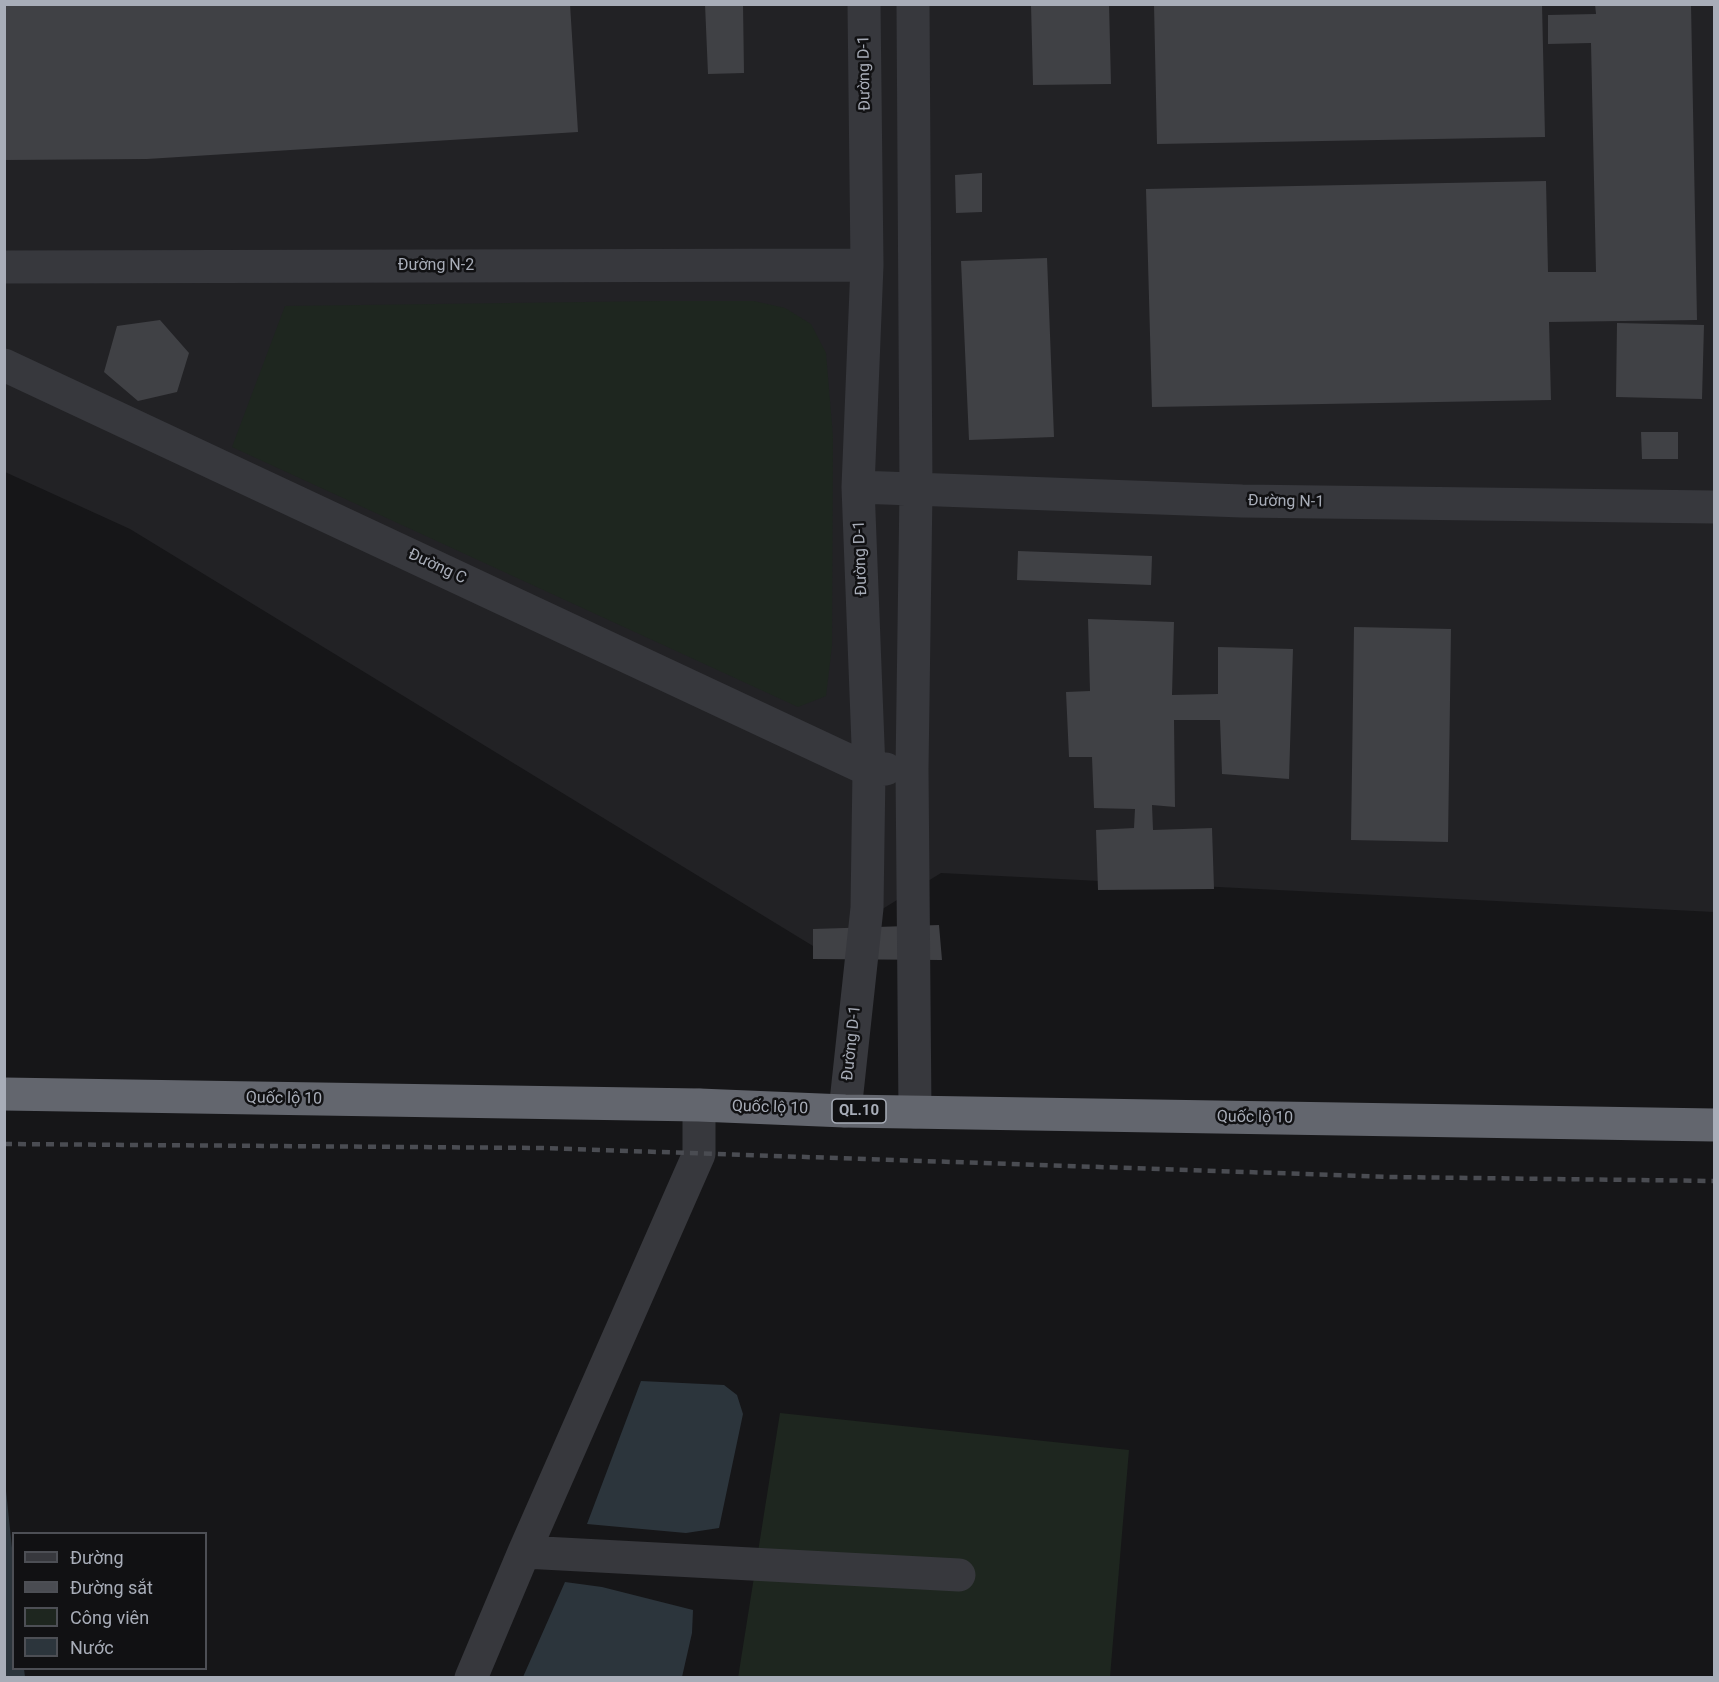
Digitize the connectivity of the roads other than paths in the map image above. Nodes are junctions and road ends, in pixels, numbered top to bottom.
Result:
1 (864, 4) edge
2 (913, 4) edge
3 (867, 265) junction
4 (4, 267) edge
5 (4, 365) edge
6 (858, 487) junction
7 (916, 490) junction
8 (1714, 507) edge
9 (912, 769) junction
10 (869, 770) junction
11 (4, 1094) edge
12 (699, 1105) junction
13 (845, 1111) junction
14 (915, 1112) junction
15 (1714, 1125) edge
16 (524, 1552) junction
17 (959, 1575) dead end
18 (471, 1677) edge

1 - 3 street, Đường D-1
2 - 7 street
3 - 4 street, Đường N-2
3 - 6 street, Đường D-1
5 - 10 street, Đường C
6 - 7 street, Đường N-1
6 - 10 street, Đường D-1
7 - 8 street, Đường N-1
7 - 9 street
9 - 10 street
9 - 14 street
10 - 13 street, Đường D-1
11 - 12 highway, Quốc lộ 10 / QL.10
12 - 13 highway, Quốc lộ 10 / QL.10
12 - 16 street
13 - 14 highway, Quốc lộ 10 / QL.10
14 - 15 highway, Quốc lộ 10 / QL.10
16 - 17 street
16 - 18 street

